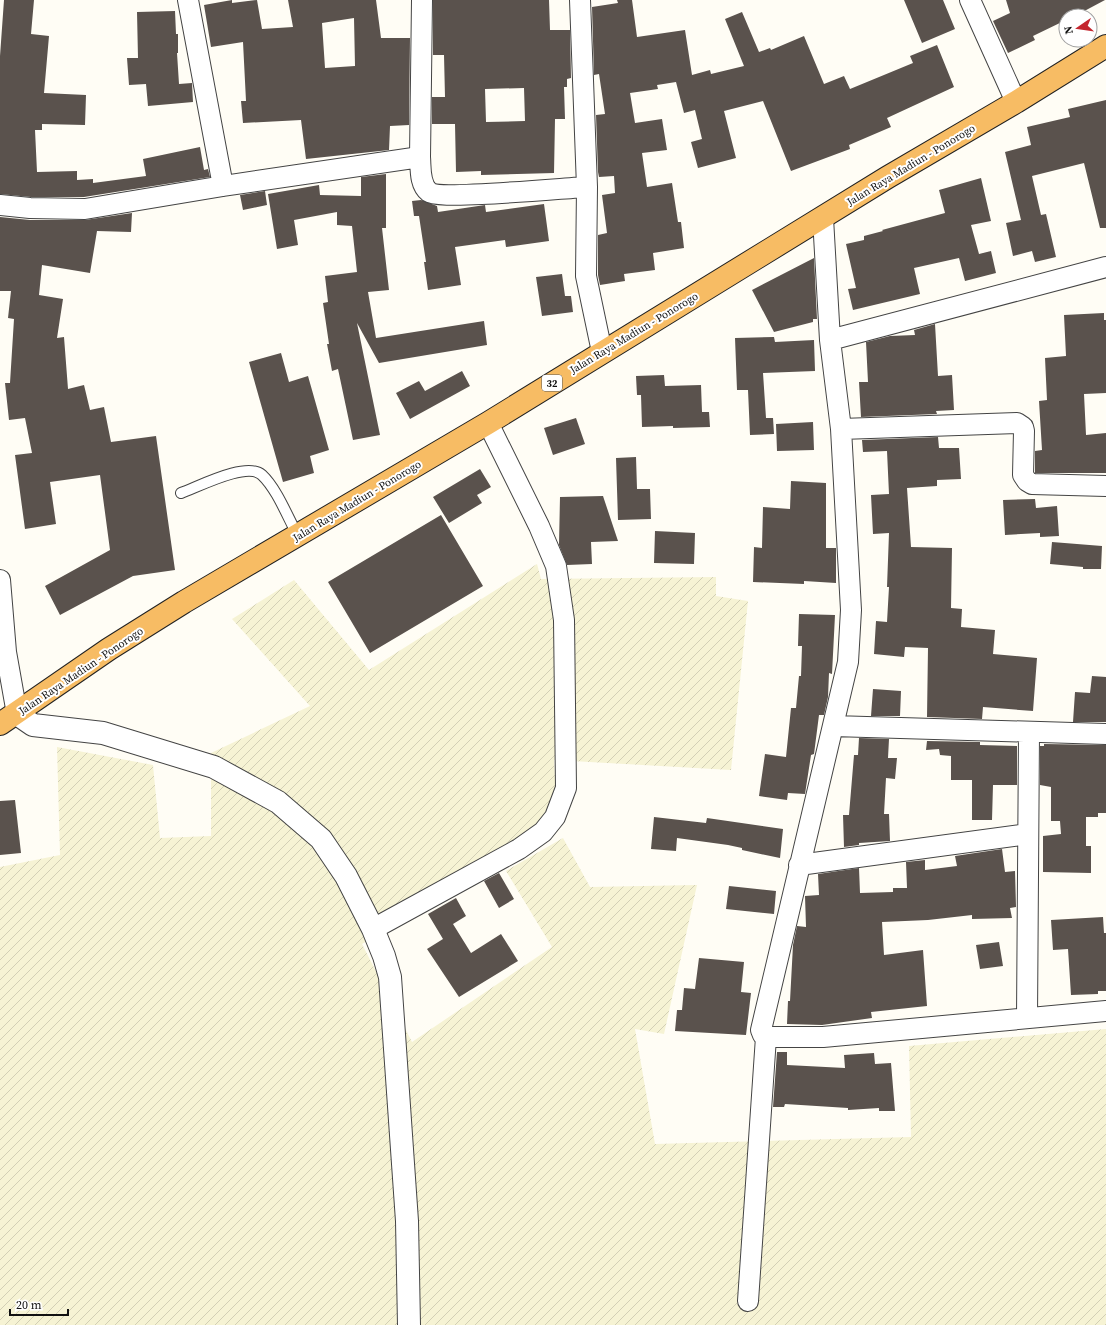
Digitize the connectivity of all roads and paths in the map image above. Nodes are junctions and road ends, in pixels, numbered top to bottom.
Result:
1 (188, 0) edge
2 (422, 0) edge
3 (580, 0) edge
4 (970, 0) edge
5 (1106, 46) edge
6 (1016, 102) junction
7 (420, 157) junction
8 (223, 186) junction
9 (587, 187) junction
10 (0, 205) edge
11 (823, 218) junction
12 (1106, 267) edge
13 (830, 340) junction
14 (602, 352) junction
15 (488, 423) junction
16 (841, 429) junction
17 (1106, 486) edge
18 (181, 494) dead end
19 (298, 536) junction
20 (0, 580) edge
21 (2, 627) edge
22 (9, 719) edge
23 (833, 726) junction
24 (1029, 733) junction
25 (1106, 734) edge
26 (1028, 834) junction
27 (799, 865) junction
28 (373, 928) junction
29 (1106, 1011) edge
30 (1027, 1018) junction
31 (766, 1037) junction
32 (748, 1301) dead end
33 (409, 1325) edge

1 - 8 street
2 - 7 street
3 - 9 street
4 - 6 street
5 - 6 highway, Jalan Raya Madiun - Ponorogo / 32
6 - 11 highway, Jalan Raya Madiun - Ponorogo / 32
7 - 8 street
7 - 9 street
8 - 10 street
9 - 14 street
11 - 13 street
11 - 14 highway, Jalan Raya Madiun - Ponorogo / 32
12 - 13 street
13 - 16 street
14 - 15 highway, Jalan Raya Madiun - Ponorogo / 32
15 - 19 highway, Jalan Raya Madiun - Ponorogo / 32
15 - 28 street
16 - 17 street
16 - 23 street
18 - 19 lane
19 - 22 highway, Jalan Raya Madiun - Ponorogo / 32
20 - 21 street
21 - 22 street
22 - 28 street
23 - 24 street
23 - 27 street
24 - 25 street
24 - 26 street
26 - 27 street
26 - 30 street
27 - 31 street
28 - 33 street
29 - 30 street
30 - 31 street
31 - 32 street

